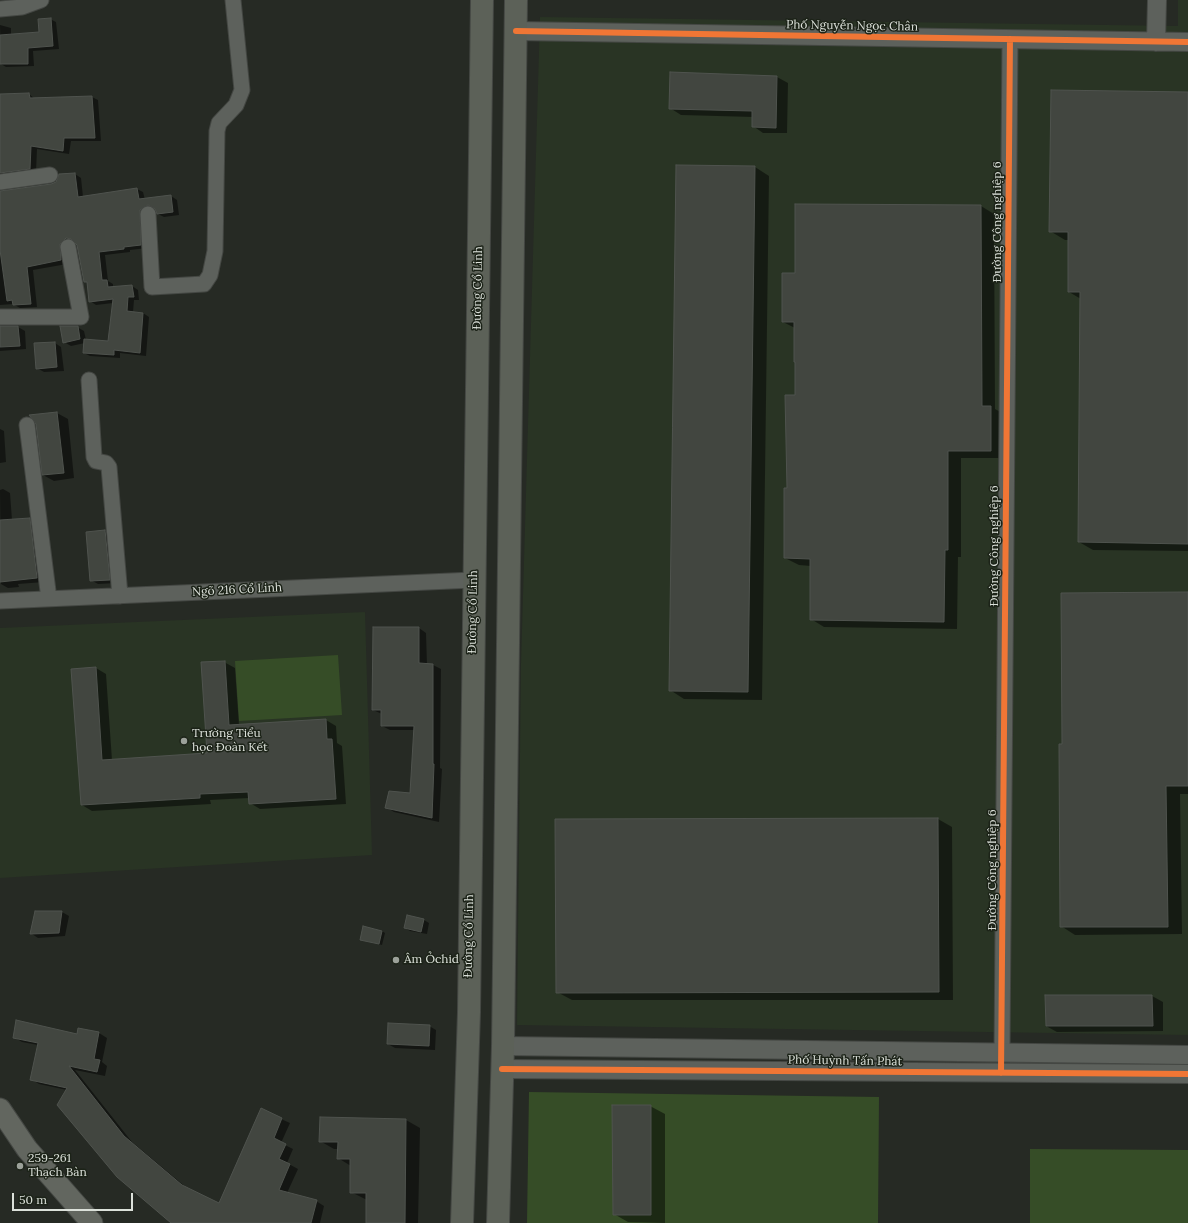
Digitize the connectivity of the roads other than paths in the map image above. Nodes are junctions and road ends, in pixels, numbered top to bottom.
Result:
1 (41, 0) edge
2 (233, 0) edge
3 (482, 0) edge
4 (516, 0) edge
5 (1157, 0) edge
6 (0, 9) edge
7 (516, 31) junction
8 (1010, 39) junction
9 (1156, 42) junction
10 (1188, 42) edge
11 (50, 175) dead end
12 (0, 182) edge
13 (148, 214) dead end
14 (68, 247) dead end
15 (0, 317) edge
16 (89, 380) dead end
17 (27, 425) dead end
18 (474, 580) junction
19 (120, 596) junction
20 (49, 599) junction
21 (0, 601) edge
22 (503, 1046) junction
23 (1002, 1052) junction
24 (1182, 1055) edge
25 (502, 1069) junction
26 (1002, 1073) junction
27 (1182, 1074) edge
28 (0, 1109) edge
29 (88, 1221) edge
30 (462, 1223) edge
31 (498, 1223) edge

1 - 6 street
2 - 13 street
3 - 18 main road, Đường Cổ Linh
4 - 7 main road
5 - 9 street
7 - 8 street, Phố Nguyễn Ngọc Chân
7 - 22 main road
8 - 9 street, Phố Nguyễn Ngọc Chân
8 - 23 street, Đường Công nghiệp 6
9 - 10 street, Phố Nguyễn Ngọc Chân
11 - 12 street
14 - 15 street
16 - 19 street
17 - 20 street
18 - 19 street, Ngõ 216 Cổ Linh
18 - 30 main road, Đường Cổ Linh
19 - 20 street, Ngõ 216 Cổ Linh
20 - 21 street, Ngõ 216 Cổ Linh
22 - 23 street, Phố Huỳnh Tấn Phát
22 - 25 main road
23 - 24 street, Phố Huỳnh Tấn Phát
23 - 26 street
24 - 27 street
25 - 26 street, Phố Huỳnh Tấn Phát
25 - 31 main road
26 - 27 street, Phố Huỳnh Tấn Phát
28 - 29 main road

